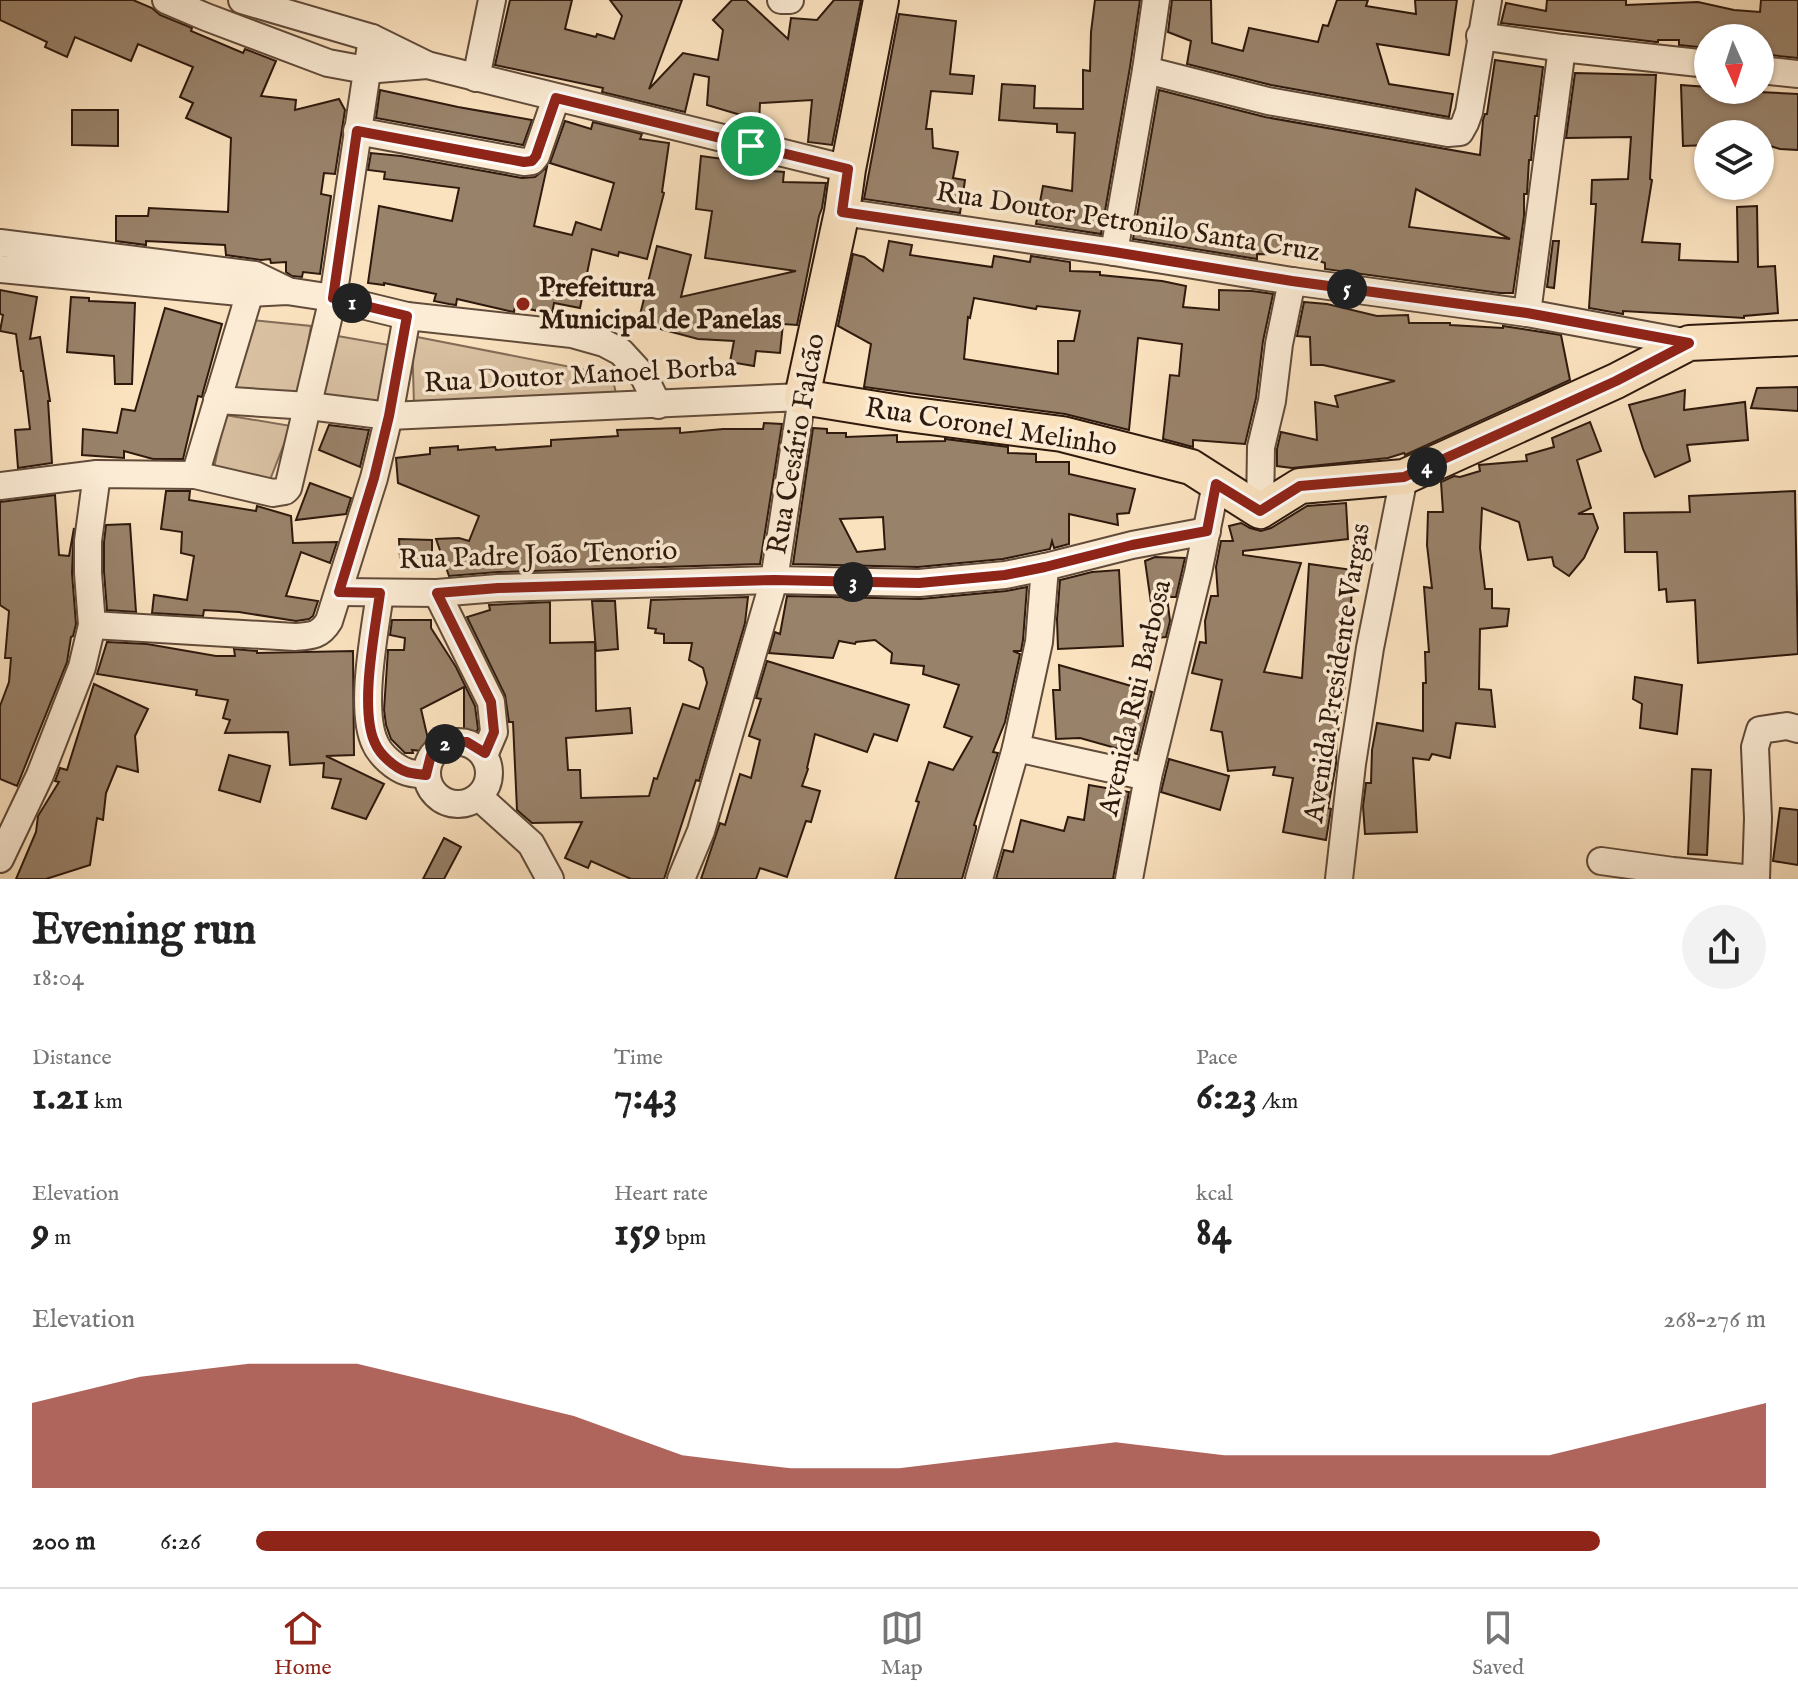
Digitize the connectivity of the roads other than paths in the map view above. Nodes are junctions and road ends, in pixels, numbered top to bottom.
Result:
1 (166, 0) edge
2 (492, 0) edge
3 (781, 0) edge
4 (790, 0) edge
5 (881, 0) edge
6 (1156, 0) edge
7 (1488, 0) edge
8 (256, 2) edge
9 (1480, 36) junction
10 (260, 37) junction
11 (372, 38) junction
12 (1562, 48) junction
13 (1694, 62) edge
14 (427, 65) junction
15 (366, 70) junction
16 (1146, 70) junction
17 (1774, 71) edge
18 (1798, 74) edge
19 (476, 78) junction
20 (556, 98) junction
21 (357, 131) junction
22 (848, 169) junction
23 (842, 212) junction
24 (0, 243) edge
25 (1114, 252) junction
26 (19, 263) edge
27 (1292, 281) junction
28 (252, 284) junction
29 (333, 298) junction
30 (1527, 313) junction
31 (407, 316) junction
32 (1798, 338) edge
33 (1689, 343) junction
34 (802, 397) junction
35 (217, 400) junction
36 (658, 405) junction
37 (309, 406) junction
38 (389, 416) junction
39 (97, 474) junction
40 (195, 475) junction
41 (1404, 477) junction
42 (1216, 484) junction
43 (0, 486) edge
44 (1260, 511) junction
45 (1207, 531) junction
46 (1045, 567) junction
47 (774, 580) junction
48 (339, 592) junction
49 (380, 593) junction
50 (437, 593) junction
51 (92, 625) junction
52 (1798, 729) edge
53 (1016, 748) junction
54 (485, 753) junction
55 (426, 775) junction
56 (1148, 777) junction
57 (479, 797) junction
58 (0, 859) edge
59 (1601, 861) dead end
60 (550, 879) edge
61 (681, 879) edge
62 (979, 879) edge
63 (1129, 879) edge
64 (1339, 879) edge
65 (1754, 879) edge

1 - 10 street
2 - 19 street
3 - 4 street
5 - 22 main road, Rua Cesário Falcão
6 - 16 street
7 - 9 street
8 - 10 street
8 - 11 street
9 - 12 street
9 - 16 street
10 - 15 street
11 - 14 street
11 - 15 street
12 - 13 street
12 - 30 street
14 - 15 street
14 - 19 street
15 - 21 street
16 - 25 street
17 - 18 street
19 - 20 street
20 - 21 street
20 - 22 street
21 - 29 street
22 - 23 main road, Rua Cesário Falcão
23 - 25 street, Rua Doutor Petronilo Santa Cruz
23 - 34 main road, Rua Cesário Falcão
24 - 26 street
25 - 27 street, Rua Doutor Petronilo Santa Cruz
26 - 28 street
27 - 30 street, Rua Doutor Petronilo Santa Cruz
27 - 44 street
28 - 29 street
28 - 35 street
29 - 31 street
29 - 37 street
30 - 33 street, Rua Doutor Petronilo Santa Cruz
31 - 36 street
31 - 38 street
32 - 33 main road
33 - 41 main road
34 - 36 street, Rua Doutor Manoel Borba
34 - 42 main road, Rua Coronel Melinho
34 - 47 street, Rua Cesário Falcão
35 - 37 street, Rua Doutor Manoel Borba
35 - 40 street
36 - 38 street, Rua Doutor Manoel Borba
37 - 38 street, Rua Doutor Manoel Borba
37 - 40 street
38 - 48 street
39 - 40 street
39 - 43 street
39 - 51 street
41 - 44 main road
41 - 64 street, Avenida Presidente Vargas
42 - 44 main road, Rua Coronel Melinho
42 - 45 street, Avenida Rui Barbosa
45 - 46 street, Rua Padre João Tenorio
45 - 56 street, Avenida Rui Barbosa
46 - 47 street, Rua Padre João Tenorio
46 - 53 street
47 - 50 street, Rua Padre João Tenorio
47 - 61 street, Rua Cesário Falcão
48 - 49 street, Rua Padre João Tenorio
48 - 51 street
49 - 50 street, Rua Padre João Tenorio
49 - 55 street
50 - 54 street
51 - 58 street
52 - 65 street
53 - 56 street
53 - 62 street
54 - 55 street
54 - 57 street
55 - 57 street
56 - 63 street, Avenida Rui Barbosa
57 - 60 street
59 - 65 street

